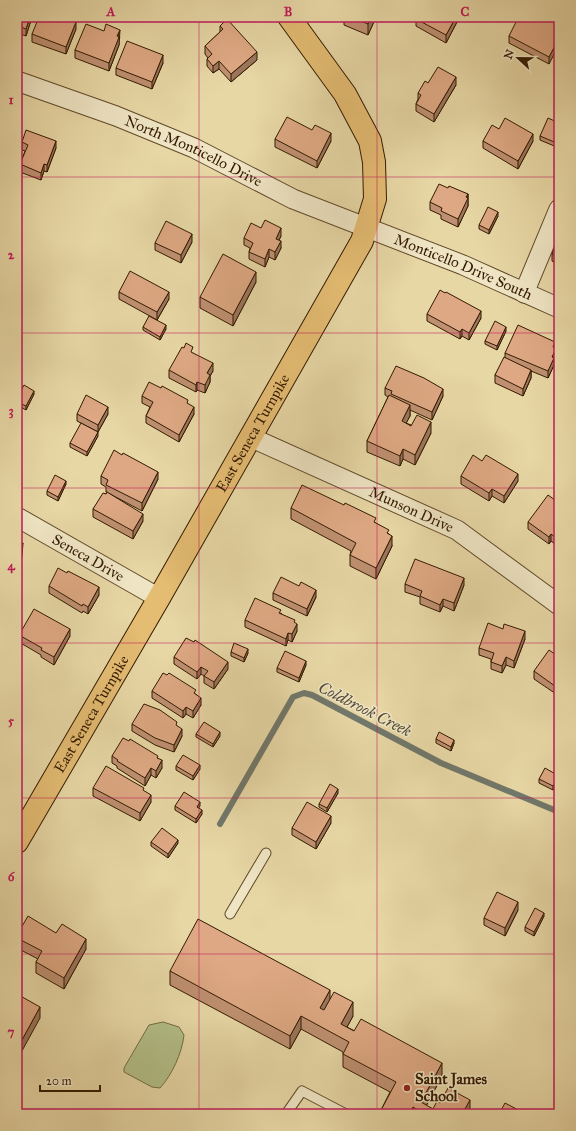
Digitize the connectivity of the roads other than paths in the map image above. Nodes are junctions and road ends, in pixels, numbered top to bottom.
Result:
1 (290, 17) edge
2 (17, 82) edge
3 (559, 209) edge
4 (366, 228) junction
5 (524, 293) junction
6 (559, 308) edge
7 (250, 437) junction
8 (17, 517) edge
9 (159, 598) junction
10 (559, 605) edge
11 (17, 842) edge
12 (266, 853) dead end
13 (230, 914) dead end
14 (286, 1114) edge
15 (346, 1114) edge

1 - 4 main road, East Seneca Turnpike
2 - 4 street, North Monticello Drive
3 - 5 street
4 - 5 street, Monticello Drive South
4 - 7 main road, East Seneca Turnpike
5 - 6 street, Monticello Drive South
7 - 9 main road, East Seneca Turnpike
7 - 10 street, Munson Drive
8 - 9 street, Seneca Drive
9 - 11 main road, East Seneca Turnpike
12 - 13 lane
14 - 15 lane

